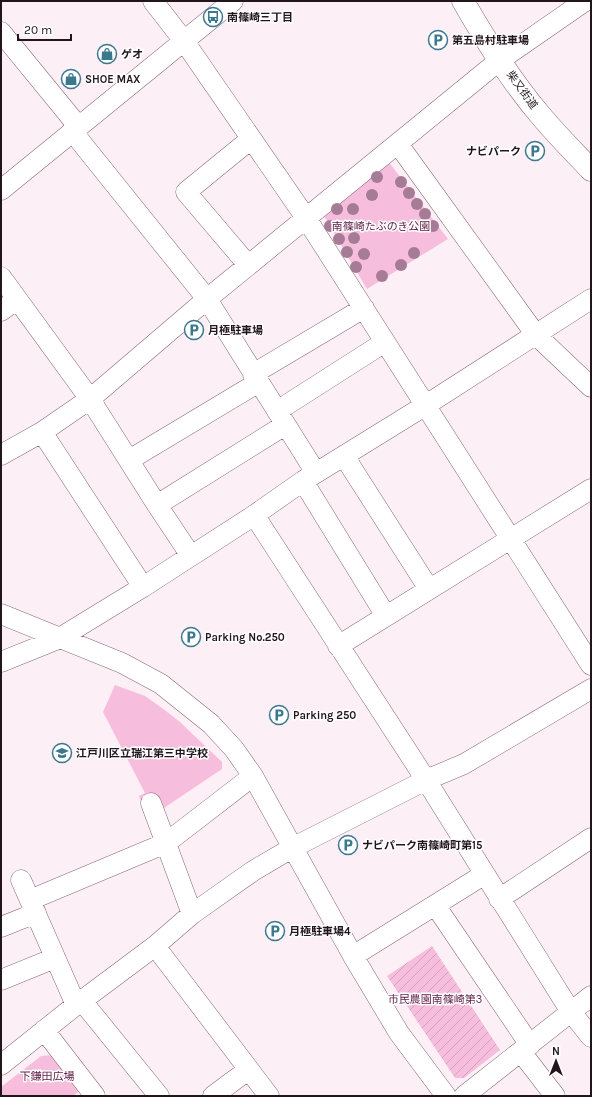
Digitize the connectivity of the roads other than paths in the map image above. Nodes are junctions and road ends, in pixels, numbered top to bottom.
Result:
1 (153, 1) edge
2 (234, 1) edge
3 (463, 1) edge
4 (585, 1) edge
5 (1, 32) edge
6 (184, 41) junction
7 (500, 60) junction
8 (75, 128) junction
9 (251, 139) junction
10 (398, 144) junction
11 (591, 170) edge
12 (1, 190) edge
13 (306, 218) junction
14 (248, 265) junction
15 (1, 277) edge
16 (207, 299) junction
17 (591, 299) edge
18 (9, 306) edge
19 (364, 308) junction
20 (536, 335) junction
21 (385, 342) junction
22 (256, 378) junction
23 (591, 387) edge
24 (90, 399) junction
25 (426, 405) junction
26 (281, 418) junction
27 (42, 432) junction
28 (1, 455) edge
29 (344, 456) junction
30 (129, 460) junction
31 (310, 477) junction
32 (591, 489) edge
33 (157, 505) junction
34 (253, 516) junction
35 (511, 538) junction
36 (191, 556) junction
37 (143, 587) junction
38 (429, 589) junction
39 (1, 614) edge
40 (386, 616) junction
41 (58, 638) junction
42 (338, 646) junction
43 (1, 662) edge
44 (591, 665) edge
45 (591, 689) edge
46 (253, 776) junction
47 (426, 780) junction
48 (151, 803) dead end
49 (591, 838) edge
50 (166, 843) junction
51 (292, 848) junction
52 (485, 874) junction
53 (21, 880) dead end
54 (499, 899) junction
55 (435, 905) junction
56 (33, 907) junction
57 (192, 914) junction
58 (1, 927) edge
59 (155, 946) junction
60 (353, 956) junction
61 (55, 958) junction
62 (1, 980) edge
63 (591, 996) edge
64 (79, 1003) junction
65 (571, 1012) junction
66 (44, 1030) junction
67 (591, 1037) edge
68 (525, 1048) junction
69 (1, 1065) edge
70 (248, 1070) junction
71 (95, 1096) edge
72 (159, 1096) edge
73 (214, 1096) edge
74 (269, 1096) edge
75 (446, 1096) edge
76 (464, 1096) edge
77 (555, 1096) edge

1 - 6 street
2 - 6 street
3 - 7 main road, 柴又街道
4 - 7 street
5 - 8 street
6 - 8 street
6 - 9 street
7 - 10 street
7 - 11 main road, 柴又街道
8 - 12 street
8 - 16 street
9 - 13 street
9 - 14 street
10 - 13 street
10 - 20 street
13 - 14 street
13 - 19 street
14 - 16 street
15 - 18 street
16 - 22 street
16 - 24 street
17 - 20 street
18 - 24 street
19 - 21 street
19 - 22 street
20 - 23 street
20 - 25 street
21 - 25 street
21 - 26 street
22 - 26 street
22 - 30 street
24 - 27 street
24 - 30 street
25 - 29 street
25 - 35 street
26 - 31 street
26 - 33 street
27 - 28 street
27 - 37 street
29 - 31 street
29 - 38 street
30 - 33 street
31 - 34 street
31 - 40 street
32 - 35 street
33 - 36 street
34 - 36 street
34 - 42 street
35 - 38 street
35 - 44 street
36 - 37 street
37 - 41 street
38 - 40 street
39 - 41 street
40 - 42 street
41 - 43 street
41 - 46 street
42 - 47 street
45 - 47 street
46 - 50 street
46 - 51 street
47 - 51 street
47 - 52 street
48 - 50 street
49 - 54 street
50 - 56 street
50 - 57 street
51 - 57 street
51 - 60 street
52 - 54 street
52 - 55 street
53 - 56 street
54 - 65 street
55 - 60 street
55 - 68 street
56 - 58 street
56 - 61 street
57 - 59 street
59 - 64 street
59 - 70 street
60 - 75 street
61 - 62 street
61 - 64 street
63 - 65 street
64 - 66 street
64 - 72 street
65 - 67 street
65 - 68 street
66 - 69 street
66 - 71 street
68 - 76 street
68 - 77 street
70 - 73 street
70 - 74 street

